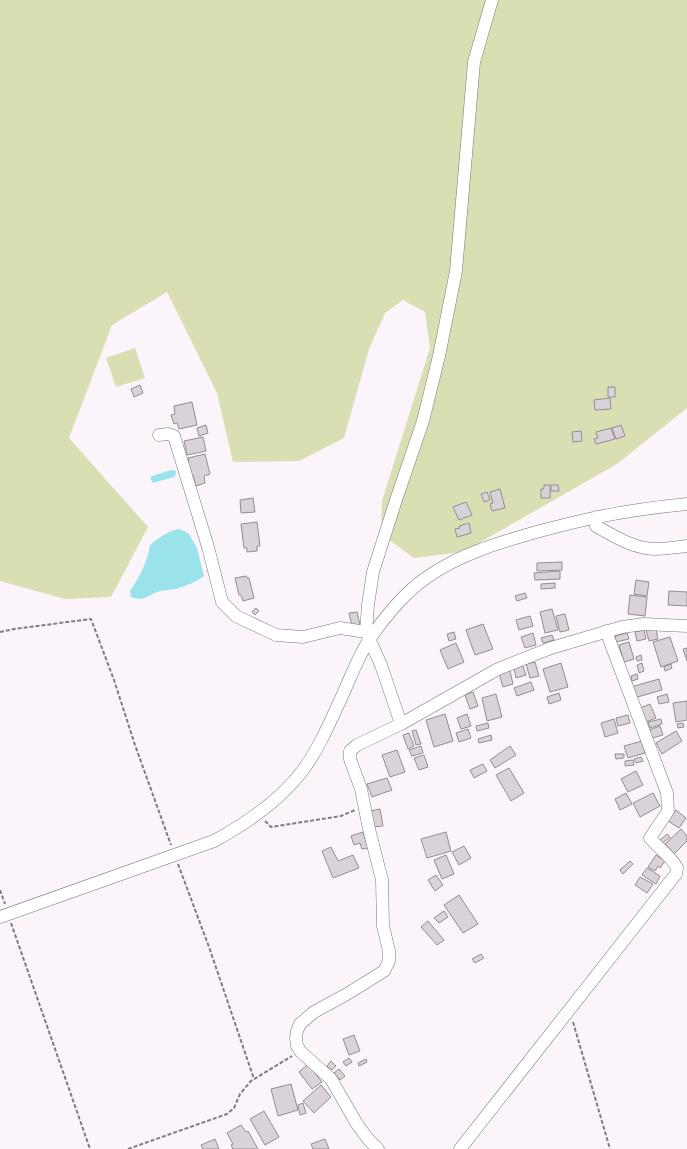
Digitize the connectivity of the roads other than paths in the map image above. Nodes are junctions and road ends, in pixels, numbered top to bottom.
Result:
1 (492, 0) edge
2 (159, 435) dead end
3 (687, 504) edge
4 (596, 517) junction
5 (687, 546) edge
6 (687, 626) edge
7 (606, 631) junction
8 (367, 636) junction
9 (402, 724) junction
10 (682, 867) edge
11 (4, 916) edge
12 (378, 1149) edge
13 (460, 1149) edge

1 - 8 street
2 - 8 street
3 - 4 street
4 - 5 street
4 - 8 street
6 - 7 street
7 - 9 street
7 - 10 street
8 - 9 street
8 - 11 street
9 - 12 street
10 - 13 street

